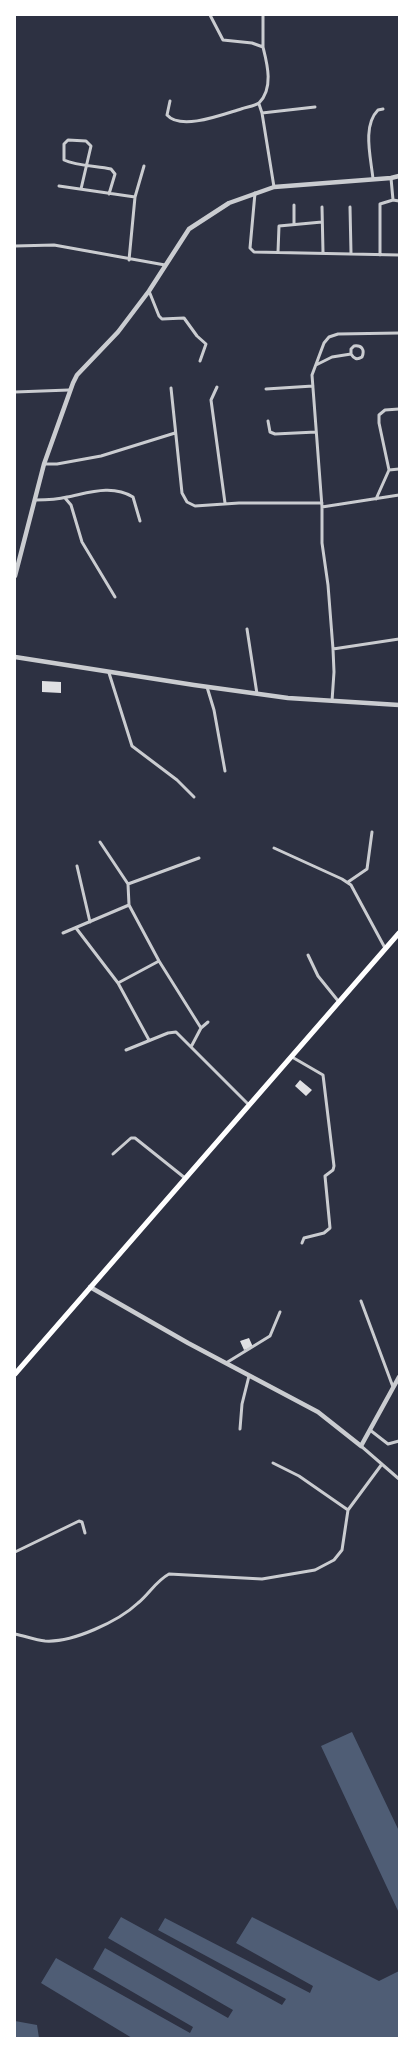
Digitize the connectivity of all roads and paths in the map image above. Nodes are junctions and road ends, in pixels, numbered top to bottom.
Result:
1 (210, 15) edge
2 (263, 15) edge
3 (264, 47) junction
4 (170, 101) dead end
5 (258, 104) junction
6 (315, 107) dead end
7 (383, 110) dead end
8 (262, 113) junction
9 (86, 164) junction
10 (144, 166) dead end
11 (399, 176) edge
12 (390, 178) junction
13 (373, 180) junction
14 (59, 186) dead end
15 (274, 187) junction
16 (80, 189) junction
17 (255, 193) junction
18 (109, 194) junction
19 (135, 197) junction
20 (393, 200) junction
21 (399, 201) edge
22 (294, 205) dead end
23 (322, 207) dead end
24 (350, 207) dead end
25 (322, 222) junction
26 (294, 224) junction
27 (15, 246) edge
28 (278, 252) junction
29 (323, 252) junction
30 (351, 253) junction
31 (380, 254) junction
32 (399, 255) edge
33 (130, 260) junction
34 (165, 265) junction
35 (149, 291) junction
36 (399, 332) edge
37 (351, 354) junction
38 (200, 361) dead end
39 (316, 365) junction
40 (313, 386) junction
41 (217, 387) dead end
42 (171, 388) dead end
43 (266, 389) dead end
44 (69, 390) junction
45 (15, 392) edge
46 (399, 409) edge
47 (268, 421) dead end
48 (316, 432) junction
49 (175, 433) junction
50 (44, 464) junction
51 (399, 469) edge
52 (389, 470) junction
53 (399, 495) edge
54 (65, 498) junction
55 (376, 499) junction
56 (35, 500) junction
57 (225, 504) junction
58 (322, 505) junction
59 (140, 521) dead end
60 (15, 576) edge
61 (115, 597) dead end
62 (247, 629) dead end
63 (399, 639) edge
64 (333, 650) junction
65 (15, 657) edge
66 (109, 672) junction
67 (207, 687) junction
68 (257, 694) junction
69 (332, 701) junction
70 (399, 705) edge
71 (225, 771) dead end
72 (194, 797) dead end
73 (372, 832) dead end
74 (100, 842) dead end
75 (274, 848) dead end
76 (199, 858) dead end
77 (78, 866) dead end
78 (348, 882) junction
79 (128, 884) junction
80 (129, 905) junction
81 (90, 922) junction
82 (76, 928) junction
83 (399, 933) edge
84 (63, 934) dead end
85 (386, 948) junction
86 (308, 955) dead end
87 (159, 961) junction
88 (118, 983) junction
89 (340, 1002) junction
90 (208, 1022) dead end
91 (200, 1028) junction
92 (149, 1040) junction
93 (191, 1047) junction
94 (126, 1050) dead end
95 (292, 1058) junction
96 (250, 1105) junction
97 (113, 1154) dead end
98 (186, 1178) junction
99 (302, 1243) dead end
100 (90, 1287) junction
101 (361, 1301) dead end
102 (280, 1312) dead end
103 (226, 1363) junction
104 (15, 1374) edge
105 (249, 1375) junction
106 (399, 1377) edge
107 (393, 1387) junction
108 (240, 1429) dead end
109 (370, 1430) junction
110 (399, 1441) edge
111 (361, 1446) junction
112 (273, 1463) dead end
113 (382, 1464) junction
114 (399, 1479) edge
115 (348, 1510) junction
116 (85, 1534) dead end
117 (15, 1552) edge
118 (15, 1634) edge

1 - 3 street
2 - 3 street
3 - 5 street
4 - 5 street
5 - 8 street
6 - 8 street
7 - 13 street
8 - 15 street
9 - 9 street
9 - 16 street
9 - 18 street
10 - 19 street
11 - 12 street
12 - 13 street
12 - 20 street
13 - 15 street
14 - 16 street
15 - 17 street
16 - 18 street
17 - 28 street
17 - 34 street
18 - 19 street
19 - 33 street
20 - 21 street
20 - 31 street
22 - 26 street
23 - 25 street
24 - 30 street
25 - 26 street
25 - 29 street
26 - 28 street
27 - 33 street
28 - 29 street
29 - 30 street
30 - 31 street
31 - 32 street
33 - 34 street
34 - 35 street
35 - 38 street
35 - 44 street
36 - 39 street
37 - 37 street
37 - 39 street
39 - 40 street
40 - 43 street
40 - 48 street
41 - 57 street
42 - 49 street
44 - 45 street
44 - 50 street
46 - 52 street
47 - 48 street
48 - 58 street
49 - 50 street
49 - 57 street
50 - 56 street
51 - 52 street
52 - 55 street
53 - 55 street
54 - 56 street
54 - 59 street
54 - 61 street
55 - 58 street
56 - 60 street
57 - 58 street
58 - 64 street
62 - 68 street
63 - 64 street
64 - 69 street
65 - 66 street
66 - 67 street
66 - 72 street
67 - 68 street
67 - 71 street
68 - 69 street
69 - 70 street
73 - 78 street
74 - 79 street
75 - 78 street
76 - 79 street
77 - 81 street
78 - 85 street
79 - 80 street
80 - 81 street
80 - 87 street
81 - 82 street
82 - 84 street
82 - 88 street
83 - 85 main road
85 - 89 main road
86 - 89 street
87 - 88 street
87 - 91 street
88 - 92 street
89 - 95 main road
90 - 91 street
91 - 93 street
92 - 93 street
92 - 94 street
93 - 96 street
95 - 96 main road
95 - 99 street
96 - 98 main road
97 - 98 street
98 - 100 main road
100 - 103 street
100 - 104 main road
101 - 107 street
102 - 103 street
103 - 105 street
105 - 108 street
105 - 111 street
106 - 107 street
107 - 109 street
109 - 110 street
109 - 111 street
111 - 113 street
112 - 115 street
113 - 114 street
113 - 115 street
115 - 118 street
116 - 117 street

